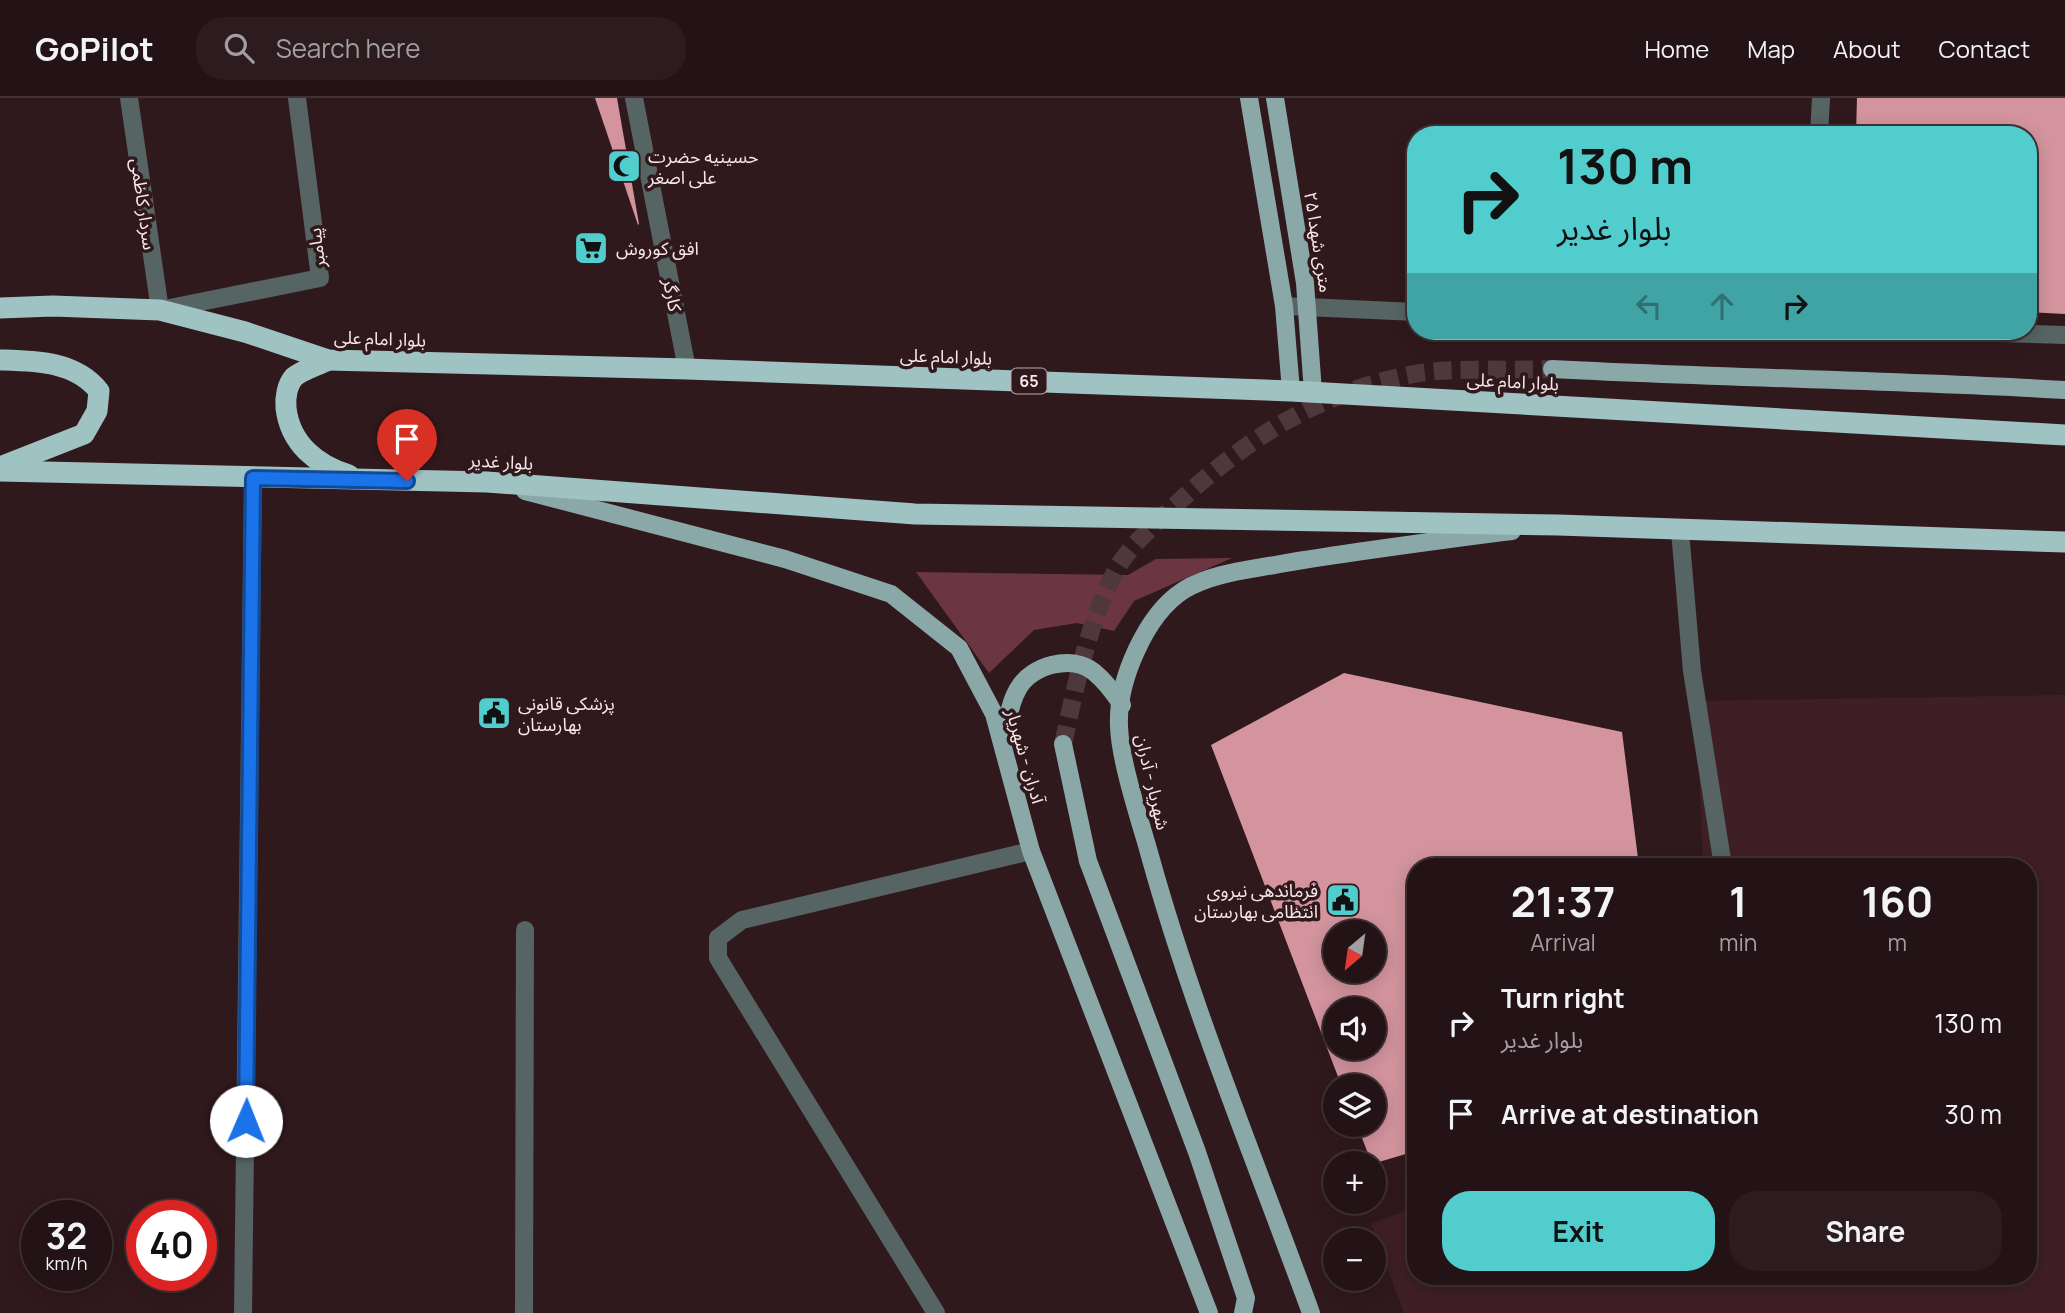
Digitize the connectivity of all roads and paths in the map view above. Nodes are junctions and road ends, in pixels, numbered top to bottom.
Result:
1 (129, 98) edge
2 (297, 98) edge
3 (634, 98) edge
4 (1249, 98) edge
5 (1275, 98) edge
6 (1821, 98) edge
7 (1819, 126) edge
8 (1284, 306) junction
9 (1307, 306) junction
10 (0, 309) edge
11 (160, 310) junction
12 (1407, 312) edge
13 (2037, 334) edge
14 (2065, 335) edge
15 (0, 360) edge
16 (328, 360) junction
17 (687, 369) junction
18 (1552, 369) tunnel mouth
19 (2065, 390) edge
20 (1292, 391) junction
21 (1313, 392) junction
22 (2065, 435) edge
23 (0, 469) edge
24 (253, 478) junction
25 (369, 481) junction
26 (487, 482) junction
27 (1558, 525) junction
28 (1680, 531) junction
29 (2065, 542) edge
30 (1122, 705) junction
31 (1002, 742) junction
32 (1063, 744) tunnel mouth
33 (1031, 851) junction
34 (1722, 858) edge
35 (525, 930) dead end
36 (243, 1313) edge
37 (524, 1313) edge
38 (936, 1313) edge
39 (1209, 1313) edge
40 (1243, 1313) edge
41 (1311, 1313) edge

1 - 11 street, سردار کاظمی
2 - 11 street, پیامبر
3 - 17 street, کارگر
4 - 8 main road
5 - 9 main road, ۲۵ متری شهدا
6 - 7 street
8 - 9 street
8 - 20 main road
9 - 12 street
9 - 21 main road, ۲۵ متری شهدا
10 - 11 highway, بلوار امام علی / 65
11 - 16 highway, بلوار امام علی / 65
13 - 14 street
15 - 23 highway
16 - 17 highway, بلوار امام علی / 65
16 - 25 highway
17 - 20 highway, بلوار امام علی / 65
18 - 19 main road
20 - 21 highway, بلوار امام علی / 65
21 - 22 highway, بلوار امام علی / 65
23 - 24 highway, بلوار غدیر
24 - 25 highway, بلوار غدیر
24 - 36 street
25 - 26 highway, بلوار غدیر
26 - 27 highway, بلوار غدیر
26 - 31 main road, آدران - شهریار
27 - 28 highway
27 - 30 main road, شهریار - آدران
28 - 29 highway
28 - 34 street
30 - 31 main road
30 - 41 main road, شهریار - آدران
31 - 33 main road, آدران - شهریار
32 - 40 main road
33 - 38 street
33 - 39 main road, آدران - شهریار
35 - 37 street

